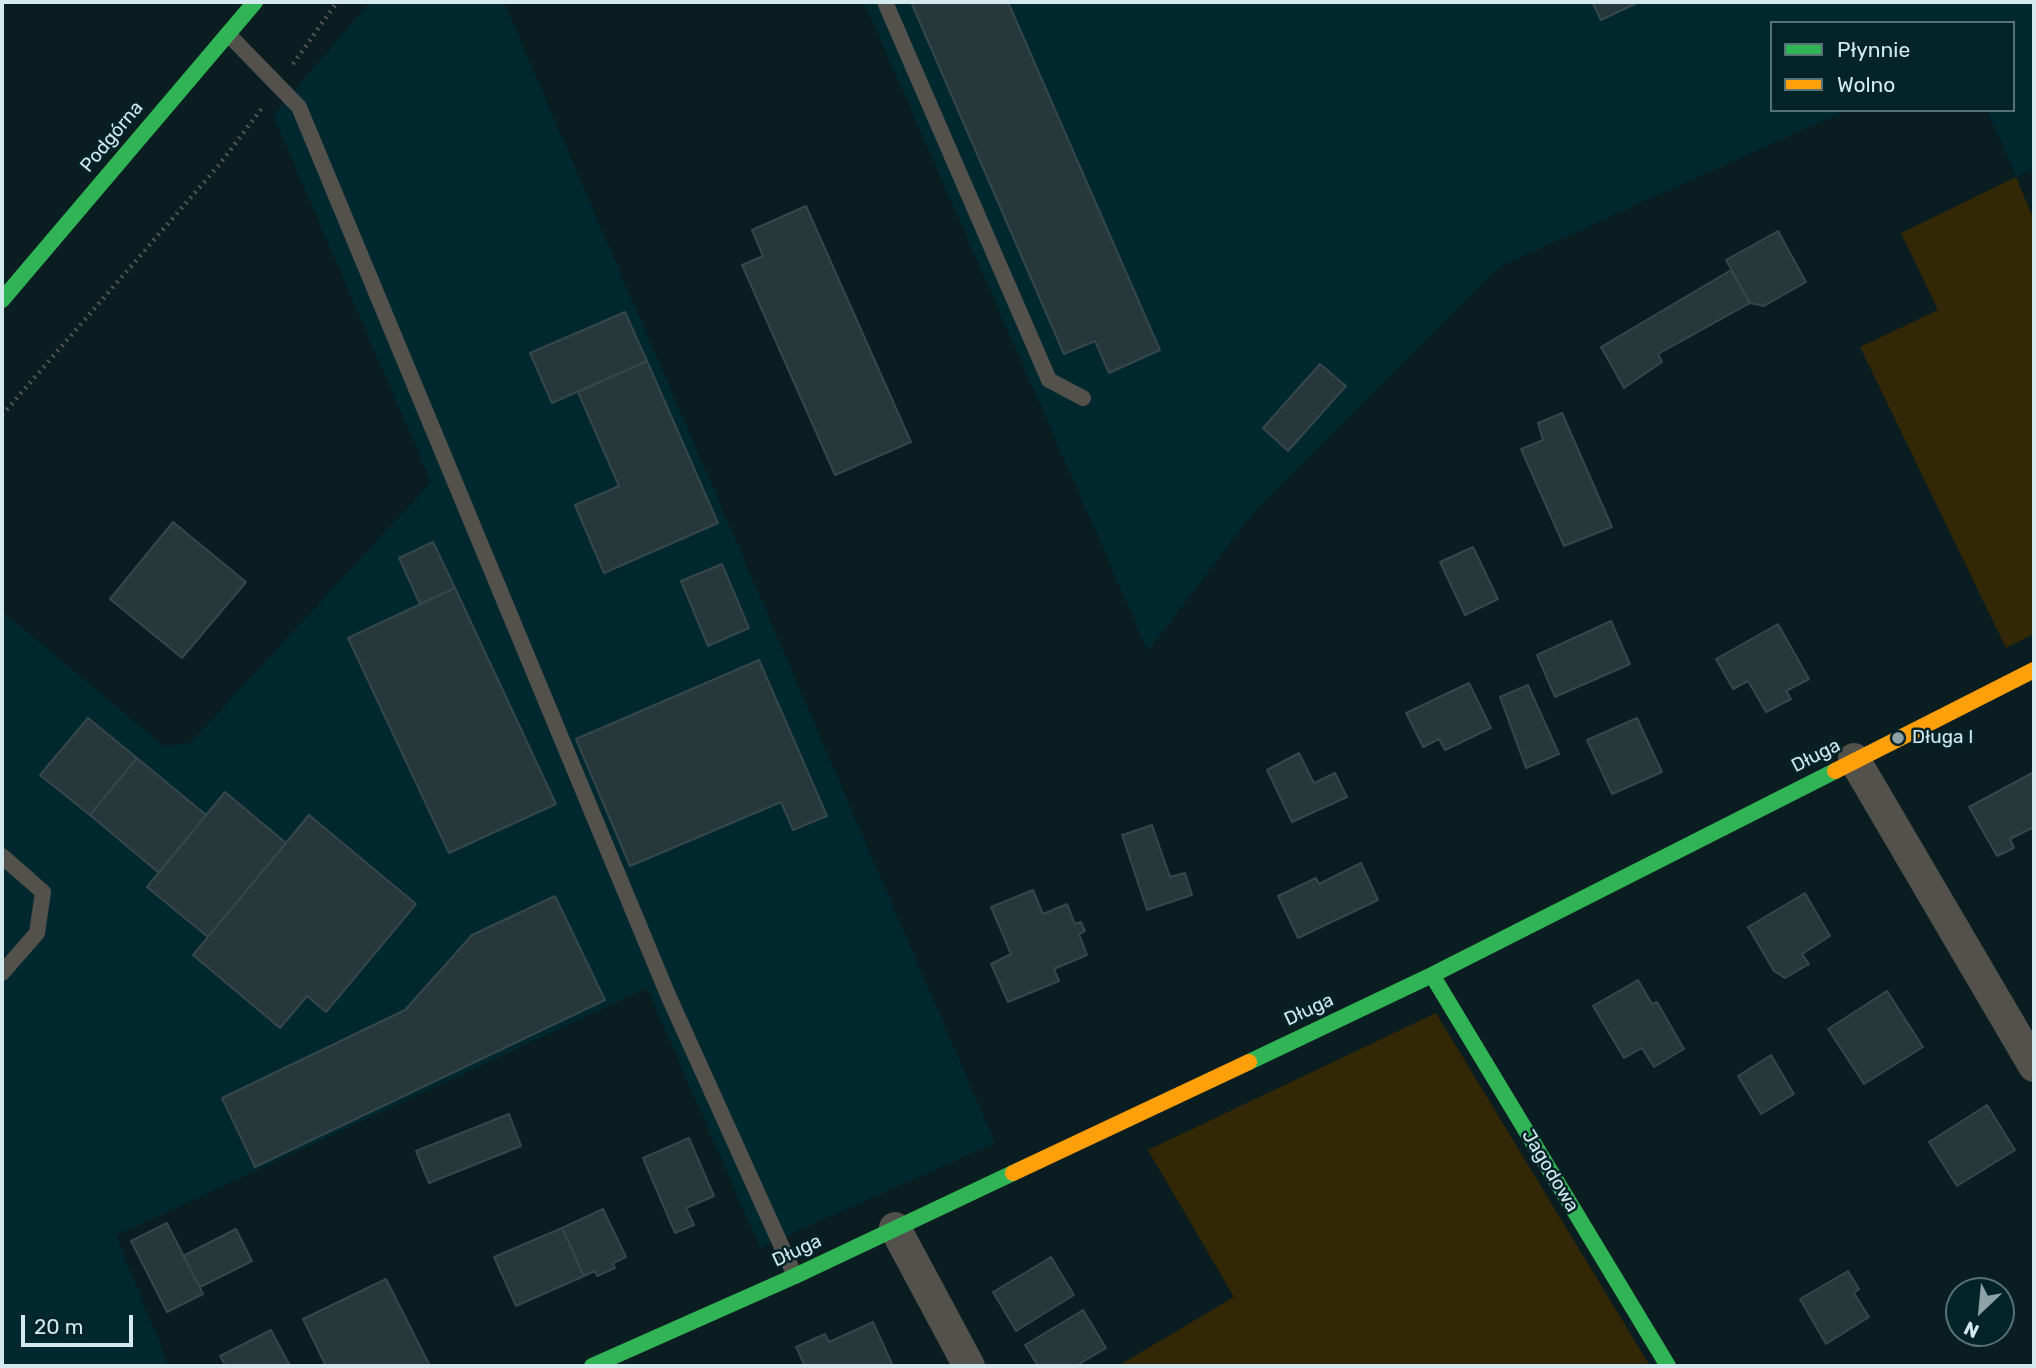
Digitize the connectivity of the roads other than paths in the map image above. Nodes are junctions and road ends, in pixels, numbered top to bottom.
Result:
1 (255, 2) edge
2 (884, 2) edge
3 (228, 34) junction
4 (2, 300) edge
5 (1083, 398) dead end
6 (2034, 670) edge
7 (1854, 759) junction
8 (2, 856) edge
9 (2, 973) edge
10 (1432, 975) junction
11 (2034, 1066) edge
12 (895, 1228) junction
13 (795, 1276) junction
14 (592, 1366) edge
15 (969, 1366) edge
16 (1668, 1366) edge

1 - 3 street, Podgórna
2 - 5 lane
3 - 4 street, Podgórna
3 - 13 lane
6 - 7 street, Długa
7 - 10 street, Długa
7 - 11 street
8 - 9 lane
10 - 12 street, Długa
10 - 16 street, Jagodowa
12 - 13 street, Długa
12 - 15 street
13 - 14 street, Długa

